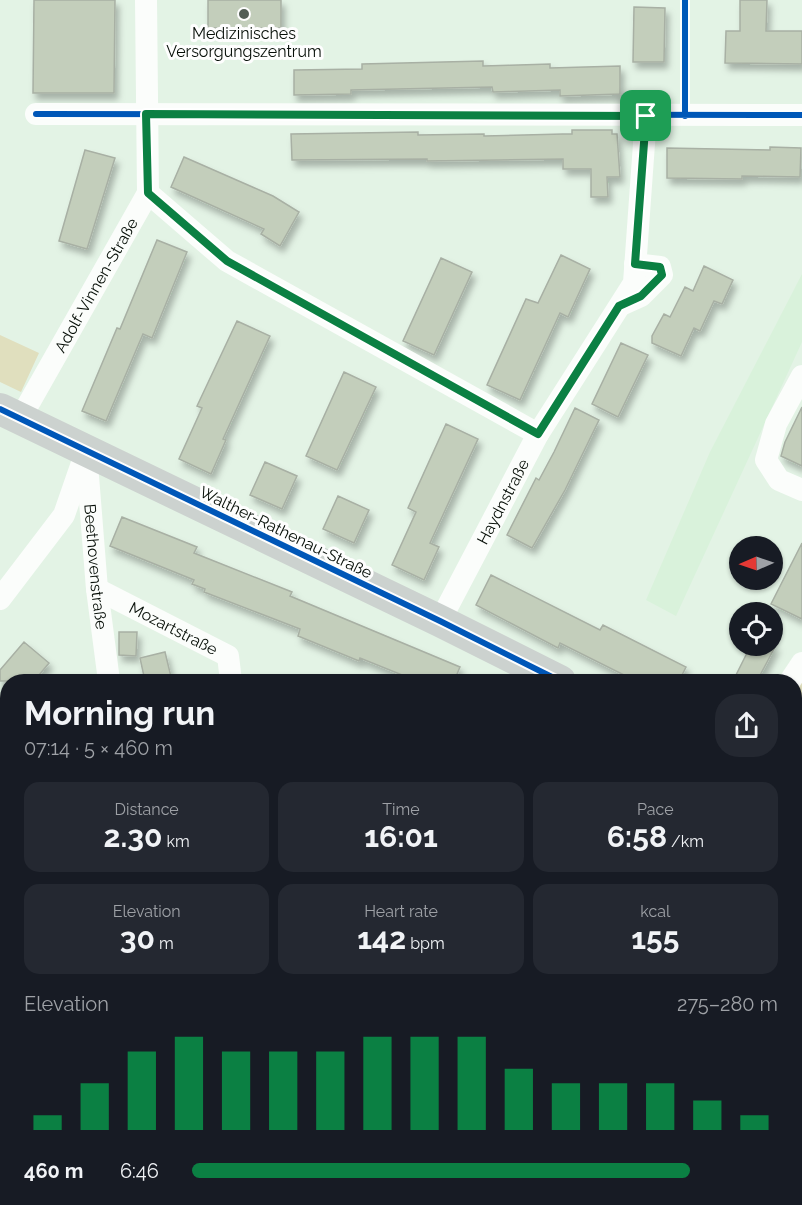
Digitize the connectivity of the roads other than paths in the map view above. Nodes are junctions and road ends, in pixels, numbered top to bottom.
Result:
1 (146, 0) edge
2 (36, 114) dead end
3 (146, 114) junction
4 (802, 115) edge
5 (646, 116) junction
6 (148, 193) junction
7 (802, 376) edge
8 (10, 414) edge
9 (538, 434) junction
10 (86, 451) junction
11 (802, 490) edge
12 (97, 589) junction
13 (0, 599) edge
14 (440, 621) junction
15 (108, 674) edge
16 (230, 674) edge
17 (544, 674) edge

1 - 3 street
2 - 3 street
3 - 5 street
3 - 6 street
4 - 5 street
5 - 9 street, Haydnstraße
6 - 8 street, Adolf-Vinnen-Straße
6 - 9 street
7 - 11 street
8 - 10 street, Walther-Rathenau-Straße
9 - 14 street, Haydnstraße
10 - 12 street, Beethovenstraße
10 - 13 street
10 - 14 street, Walther-Rathenau-Straße
12 - 15 street, Beethovenstraße
12 - 16 street, Mozartstraße
14 - 17 street, Walther-Rathenau-Straße

